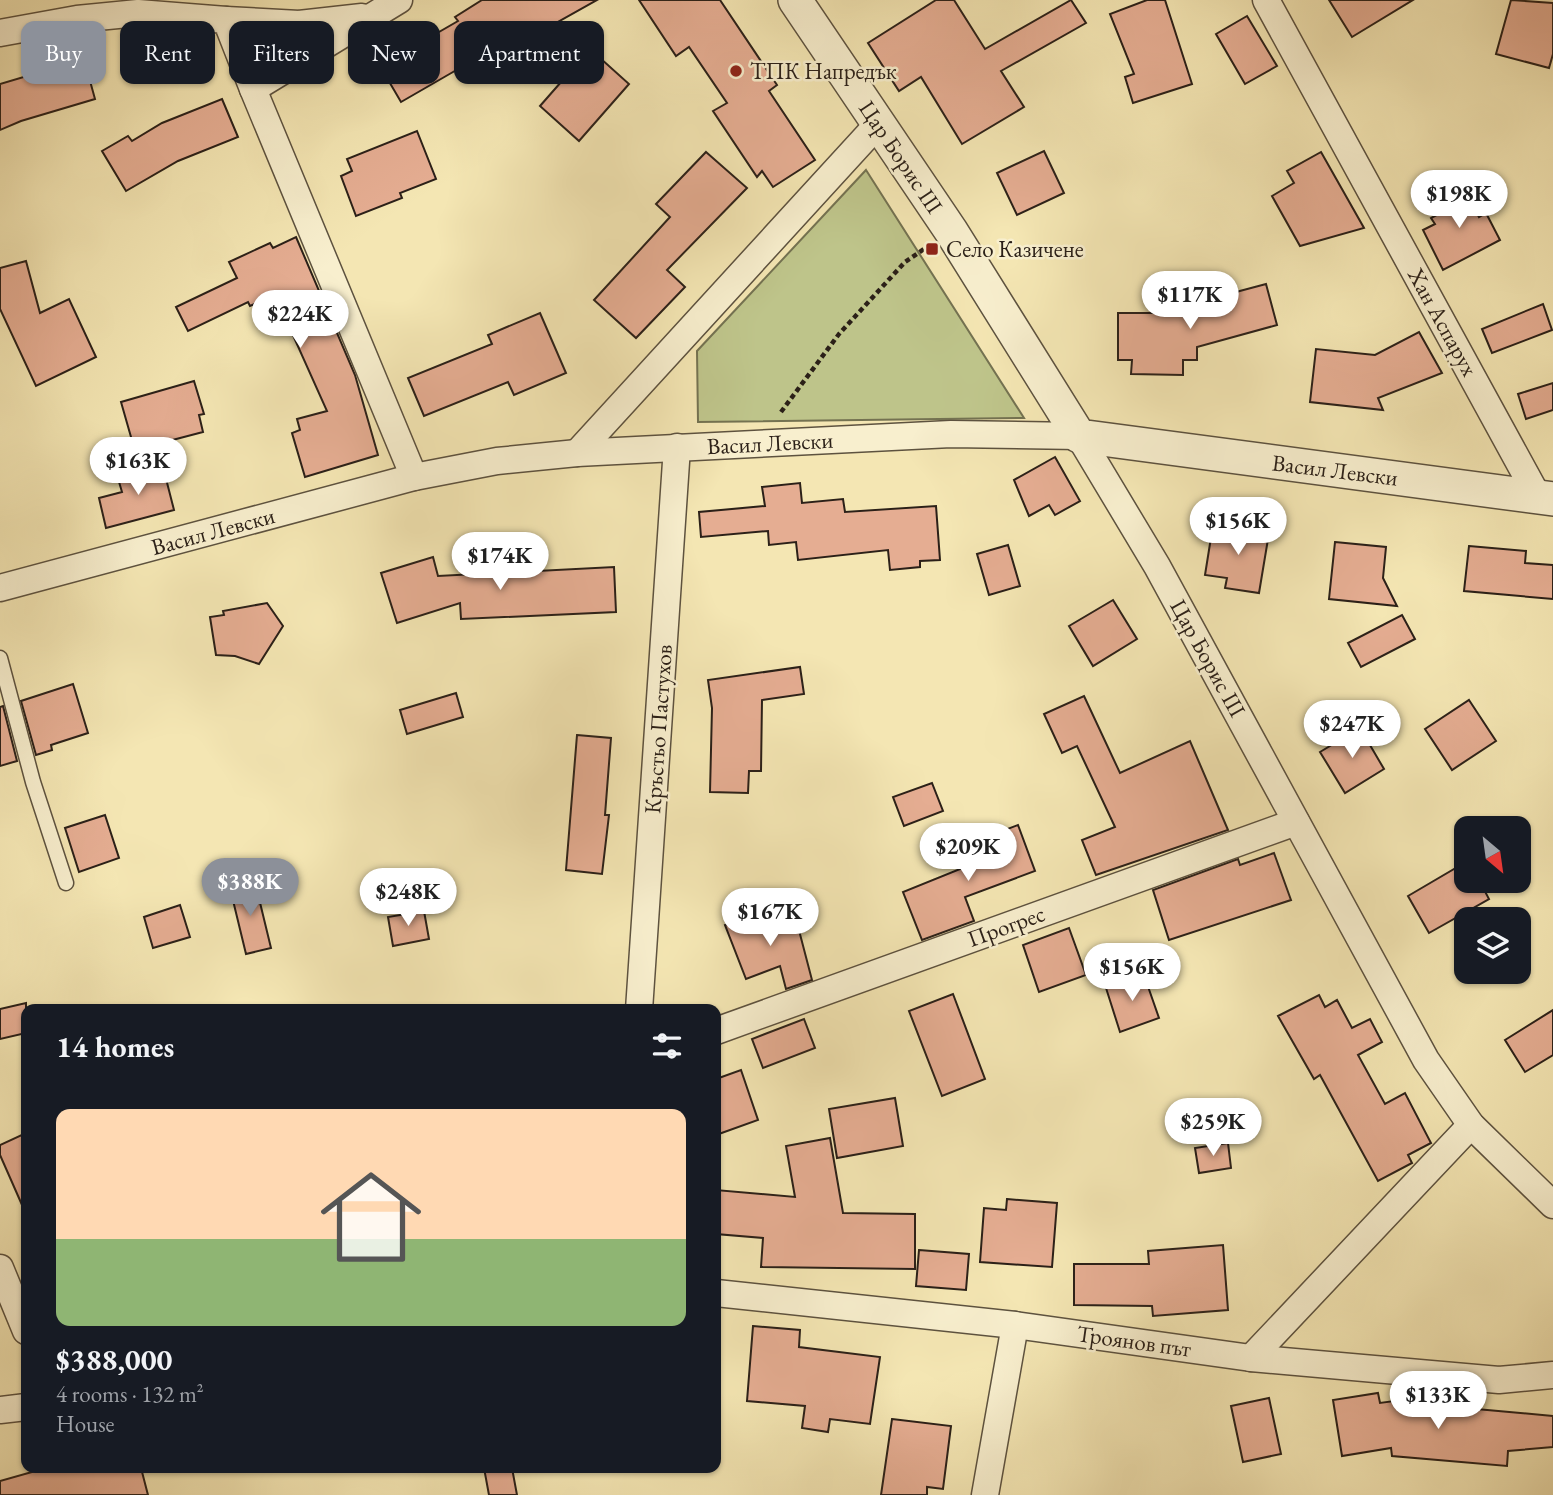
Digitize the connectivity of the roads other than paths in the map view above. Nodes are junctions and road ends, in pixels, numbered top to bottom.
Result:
1 (399, 0) edge
2 (795, 0) edge
3 (1266, 0) edge
4 (368, 8) edge
5 (226, 20) junction
6 (0, 33) edge
7 (253, 89) junction
8 (878, 124) junction
9 (1079, 436) junction
10 (677, 447) junction
11 (577, 453) junction
12 (414, 477) junction
13 (1546, 498) edge
14 (0, 588) edge
15 (0, 658) edge
16 (1296, 822) junction
17 (66, 883) dead end
18 (639, 1004) edge
19 (721, 1029) edge
20 (1471, 1125) junction
21 (1553, 1205) edge
22 (0, 1268) edge
23 (721, 1294) edge
24 (21, 1319) edge
25 (1015, 1325) junction
26 (1251, 1358) junction
27 (1553, 1375) edge
28 (21, 1408) edge
29 (0, 1410) edge
30 (985, 1495) edge

1 - 4 street
2 - 8 street, Цар Борис III
3 - 13 street, Хан Аспарух
4 - 5 street
4 - 7 street
5 - 6 street
5 - 7 street
7 - 12 street
8 - 9 street, Цар Борис III
8 - 11 street
9 - 10 street, Васил Левски
9 - 13 street, Васил Левски
9 - 16 street, Цар Борис III
10 - 11 street, Васил Левски
10 - 18 street, Кръстьо Пастухов
11 - 12 street, Васил Левски
12 - 14 street, Васил Левски
15 - 17 lane
16 - 19 street, Прогрес
16 - 20 street, Цар Борис III
20 - 21 street, Цар Борис III
20 - 26 street
22 - 24 street
23 - 25 street, Троянов път
25 - 26 street, Троянов път
25 - 30 street
26 - 27 street, Троянов път
28 - 29 street

